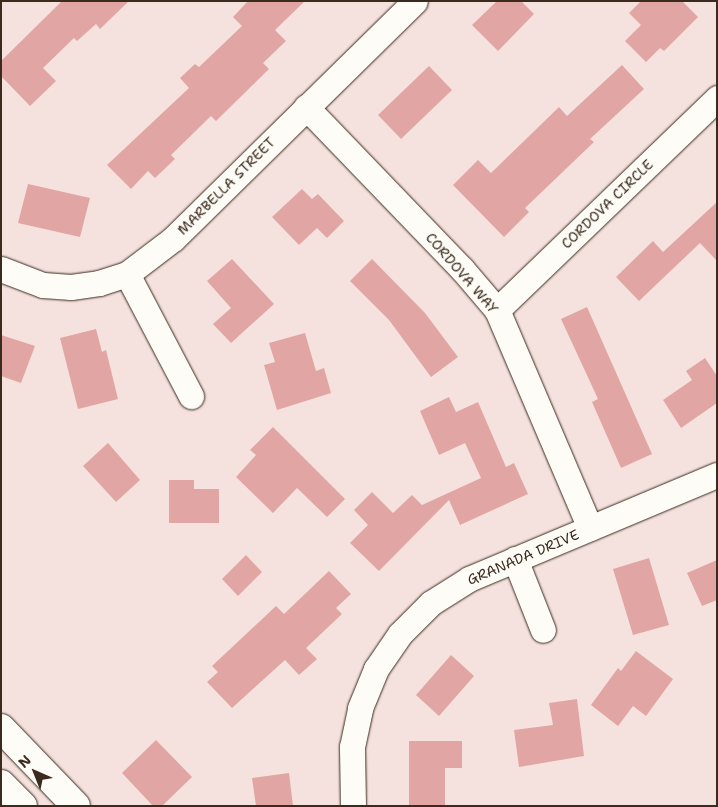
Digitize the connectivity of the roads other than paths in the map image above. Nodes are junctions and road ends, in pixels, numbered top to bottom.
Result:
1 (415, 1) edge
2 (717, 98) edge
3 (306, 107) junction
4 (1, 269) edge
5 (127, 274) junction
6 (497, 310) junction
7 (191, 396) dead end
8 (717, 475) edge
9 (590, 528) junction
10 (515, 559) junction
11 (543, 630) dead end
12 (1, 728) edge
13 (1, 784) edge
14 (23, 806) edge
15 (76, 806) edge
16 (353, 806) edge

1 - 3 street, MARBELLA STREET
2 - 6 street, CORDOVA CIRCLE
3 - 5 street, MARBELLA STREET
3 - 6 street, CORDOVA WAY
4 - 5 street, MARBELLA STREET
5 - 7 street
6 - 9 street, CORDOVA WAY
8 - 9 street, GRANADA DRIVE
9 - 10 street, GRANADA DRIVE
10 - 11 street
10 - 16 street, GRANADA DRIVE
12 - 15 main road
13 - 14 main road

